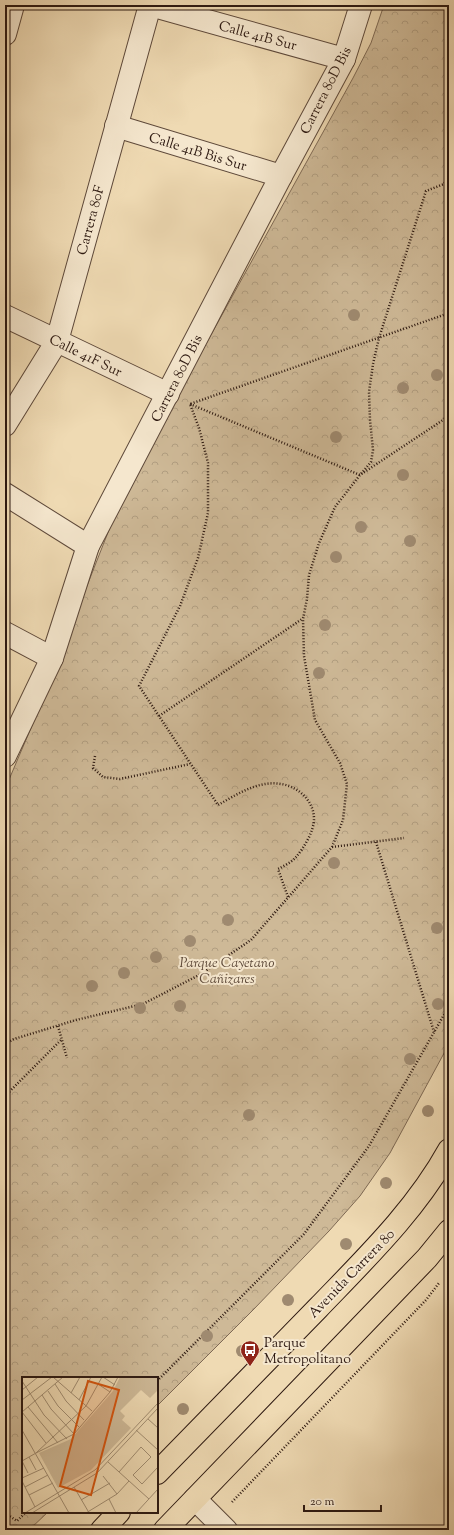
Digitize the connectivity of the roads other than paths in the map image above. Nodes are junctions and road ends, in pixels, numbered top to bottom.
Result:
1 (13, 5) edge
2 (150, 5) edge
3 (361, 5) edge
4 (5, 34) edge
5 (344, 58) junction
6 (116, 126) junction
7 (281, 176) junction
8 (5, 316) edge
9 (57, 341) junction
10 (168, 394) junction
11 (5, 425) edge
12 (5, 494) edge
13 (88, 546) junction
14 (5, 633) edge
15 (52, 658) junction
16 (5, 756) edge
17 (449, 1150) edge
18 (449, 1231) edge
19 (158, 1472) edge
20 (195, 1499) junction
21 (118, 1513) edge
22 (220, 1525) edge
23 (102, 1530) edge
24 (165, 1530) edge

1 - 4 street
2 - 5 street, Calle 41B Sur
2 - 6 street, Carrera 80F
3 - 5 street, Carrera 80D Bis
5 - 7 street, Carrera 80D Bis
6 - 7 street, Calle 41B Bis Sur
6 - 9 street, Carrera 80F
7 - 10 street, Carrera 80D Bis
8 - 9 street, Calle 41F Sur
9 - 10 street, Calle 41F Sur
9 - 11 street, Carrera 80F
10 - 13 street, Carrera 80D Bis
12 - 13 street
13 - 15 street, Carrera 80D Bis
14 - 15 street
15 - 16 street, Carrera 80D Bis
17 - 19 main road, Avenida Carrera 80
18 - 20 main road
20 - 22 street
20 - 24 main road
21 - 23 main road

